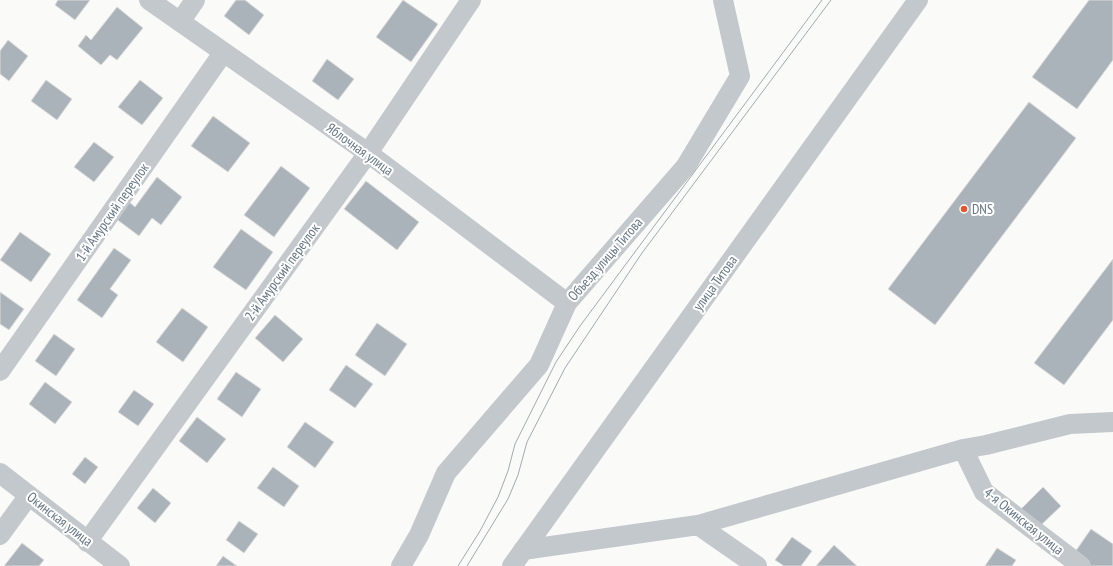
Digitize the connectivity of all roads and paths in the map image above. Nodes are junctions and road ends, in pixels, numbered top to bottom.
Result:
1 (149, 0) edge
2 (195, 0) edge
3 (472, 0) edge
4 (723, 0) edge
5 (918, 0) edge
6 (180, 22) junction
7 (223, 53) junction
8 (368, 153) junction
9 (567, 303) junction
10 (0, 371) edge
11 (1113, 422) edge
12 (963, 449) junction
13 (0, 472) edge
14 (29, 495) junction
15 (698, 525) junction
16 (0, 535) edge
17 (87, 542) junction
18 (523, 550) junction
19 (120, 566) edge
20 (401, 566) edge
21 (512, 566) edge
22 (757, 566) edge
23 (1081, 566) edge

1 - 6 street, Яблочная улица
2 - 6 street
3 - 8 street, 2-й Амурский переулок
4 - 9 street, Объезд улицы Титова
5 - 18 street, улица Титова
6 - 7 street, Яблочная улица
7 - 8 street, Яблочная улица
7 - 10 street, 1-й Амурский переулок
8 - 9 street, Яблочная улица
8 - 17 street, 2-й Амурский переулок
9 - 20 street, Объезд улицы Титова
11 - 12 street
12 - 15 street
12 - 23 street, 4-я Окинская улица
13 - 14 street, Окинская улица
14 - 16 street
14 - 17 street, Окинская улица
15 - 18 street
15 - 22 street
17 - 19 street, Окинская улица
18 - 21 street, улица Титова

